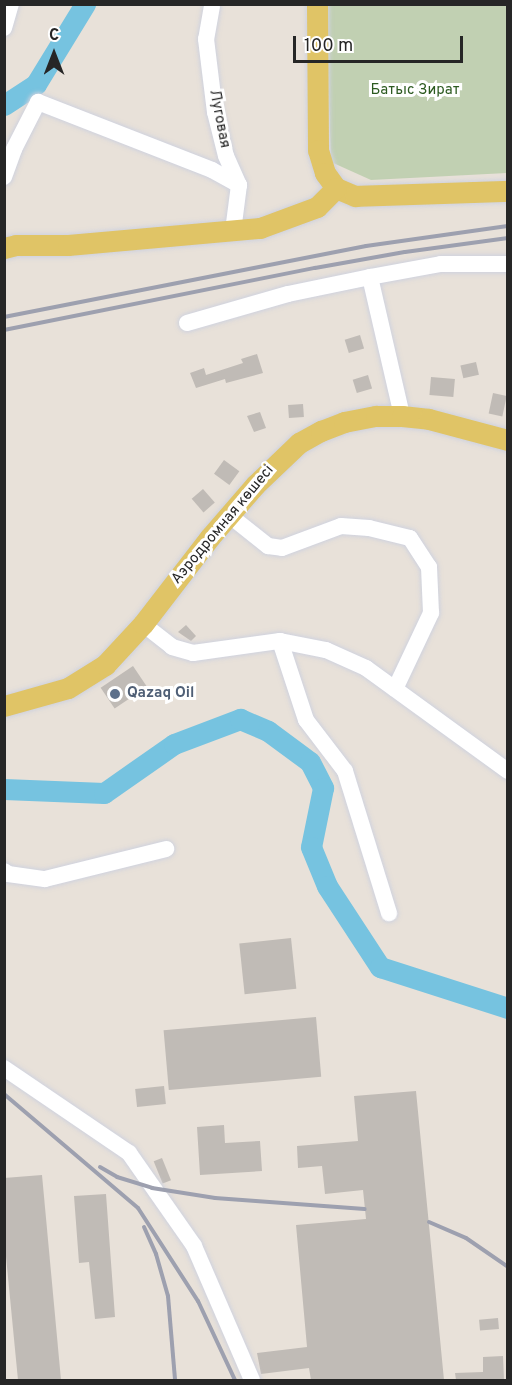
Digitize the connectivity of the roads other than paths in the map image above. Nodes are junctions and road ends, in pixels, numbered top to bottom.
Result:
1 (11, 4) edge
2 (317, 4) edge
3 (212, 6) dead end
4 (4, 28) edge
5 (4, 177) edge
6 (238, 185) junction
7 (336, 188) junction
8 (507, 191) edge
9 (233, 231) junction
10 (4, 248) edge
11 (507, 264) edge
12 (370, 277) junction
13 (187, 323) dead end
14 (402, 416) junction
15 (507, 440) edge
16 (229, 514) junction
17 (143, 624) junction
18 (280, 641) junction
19 (395, 689) junction
20 (7, 700) edge
21 (507, 771) edge
22 (166, 849) dead end
23 (4, 871) edge
24 (389, 913) dead end
25 (4, 1068) edge
26 (252, 1380) edge

1 - 4 street
2 - 7 main road
3 - 6 street, Луговая
5 - 6 street
6 - 9 street, Луговая
7 - 8 main road
7 - 9 main road
9 - 10 main road
11 - 12 street
12 - 13 street
12 - 14 street
14 - 15 main road, Аэродромная көшесі
14 - 16 main road, Аэродромная көшесі
16 - 17 main road, Аэродромная көшесі
16 - 19 street
17 - 18 street
17 - 20 main road, Аэродромная көшесі
18 - 19 street
18 - 24 street
19 - 21 street
22 - 23 street
25 - 26 street

